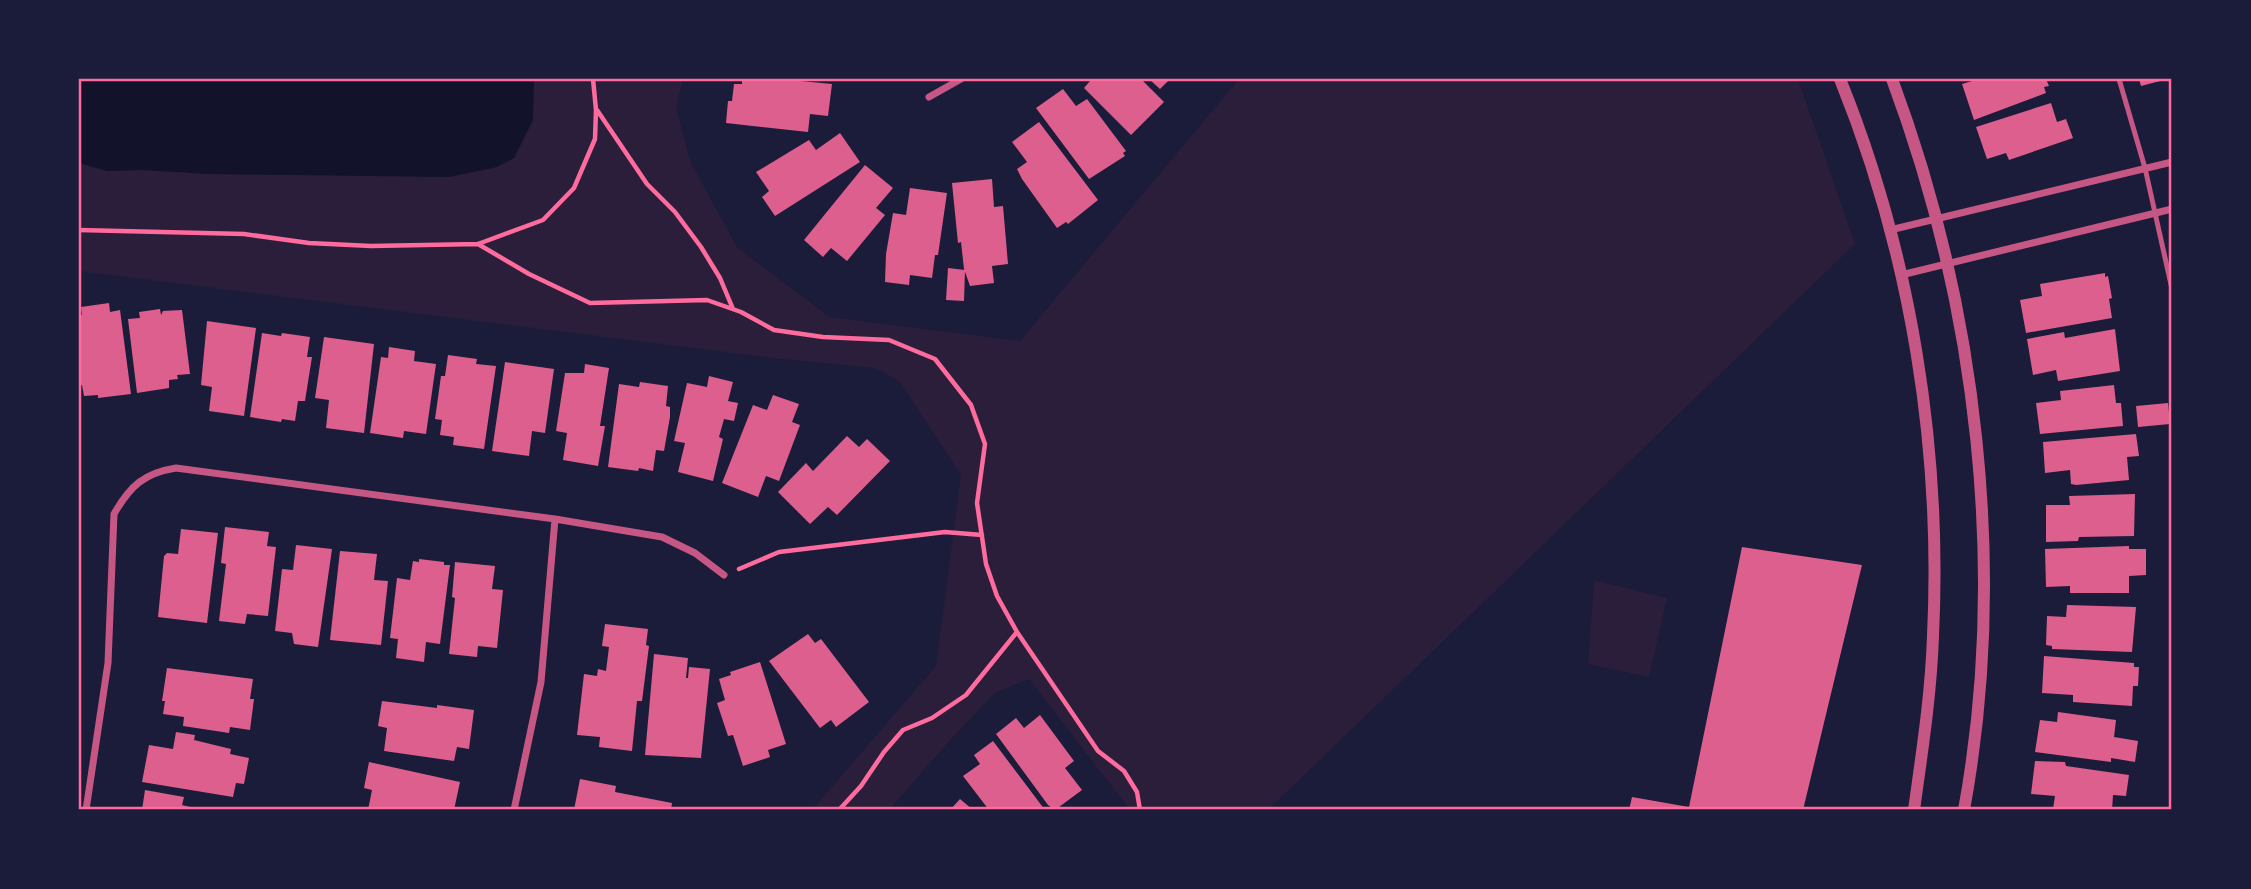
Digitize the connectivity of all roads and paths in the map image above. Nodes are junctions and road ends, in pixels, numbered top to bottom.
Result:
1 (593, 79) edge
2 (961, 79) edge
3 (1840, 79) edge
4 (1892, 79) edge
5 (2119, 79) edge
6 (929, 97) dead end
7 (596, 110) junction
8 (2172, 162) edge
9 (2145, 168) junction
10 (2172, 209) edge
11 (2156, 213) junction
12 (1937, 219) junction
13 (79, 230) edge
14 (1890, 230) junction
15 (478, 244) junction
16 (1947, 264) junction
17 (1901, 275) junction
18 (2172, 289) edge
19 (733, 309) junction
20 (555, 519) junction
21 (982, 535) junction
22 (724, 575) joint
23 (1017, 632) junction
24 (86, 810) edge
25 (514, 810) edge
26 (839, 810) edge
27 (1140, 810) edge
28 (1914, 810) edge
29 (1964, 810) edge

1 - 7 path
2 - 6 street
3 - 14 street
4 - 12 street
5 - 9 lane
7 - 15 path
7 - 19 path
8 - 9 street
9 - 11 lane
9 - 12 street
10 - 11 street
11 - 16 street
11 - 18 lane
12 - 14 street
12 - 16 street
13 - 15 path
14 - 17 street
15 - 19 path
16 - 17 street
16 - 29 street
17 - 28 street
19 - 21 path
20 - 22 street
20 - 24 street
20 - 25 street
21 - 22 path
21 - 23 path
23 - 26 path
23 - 27 path

